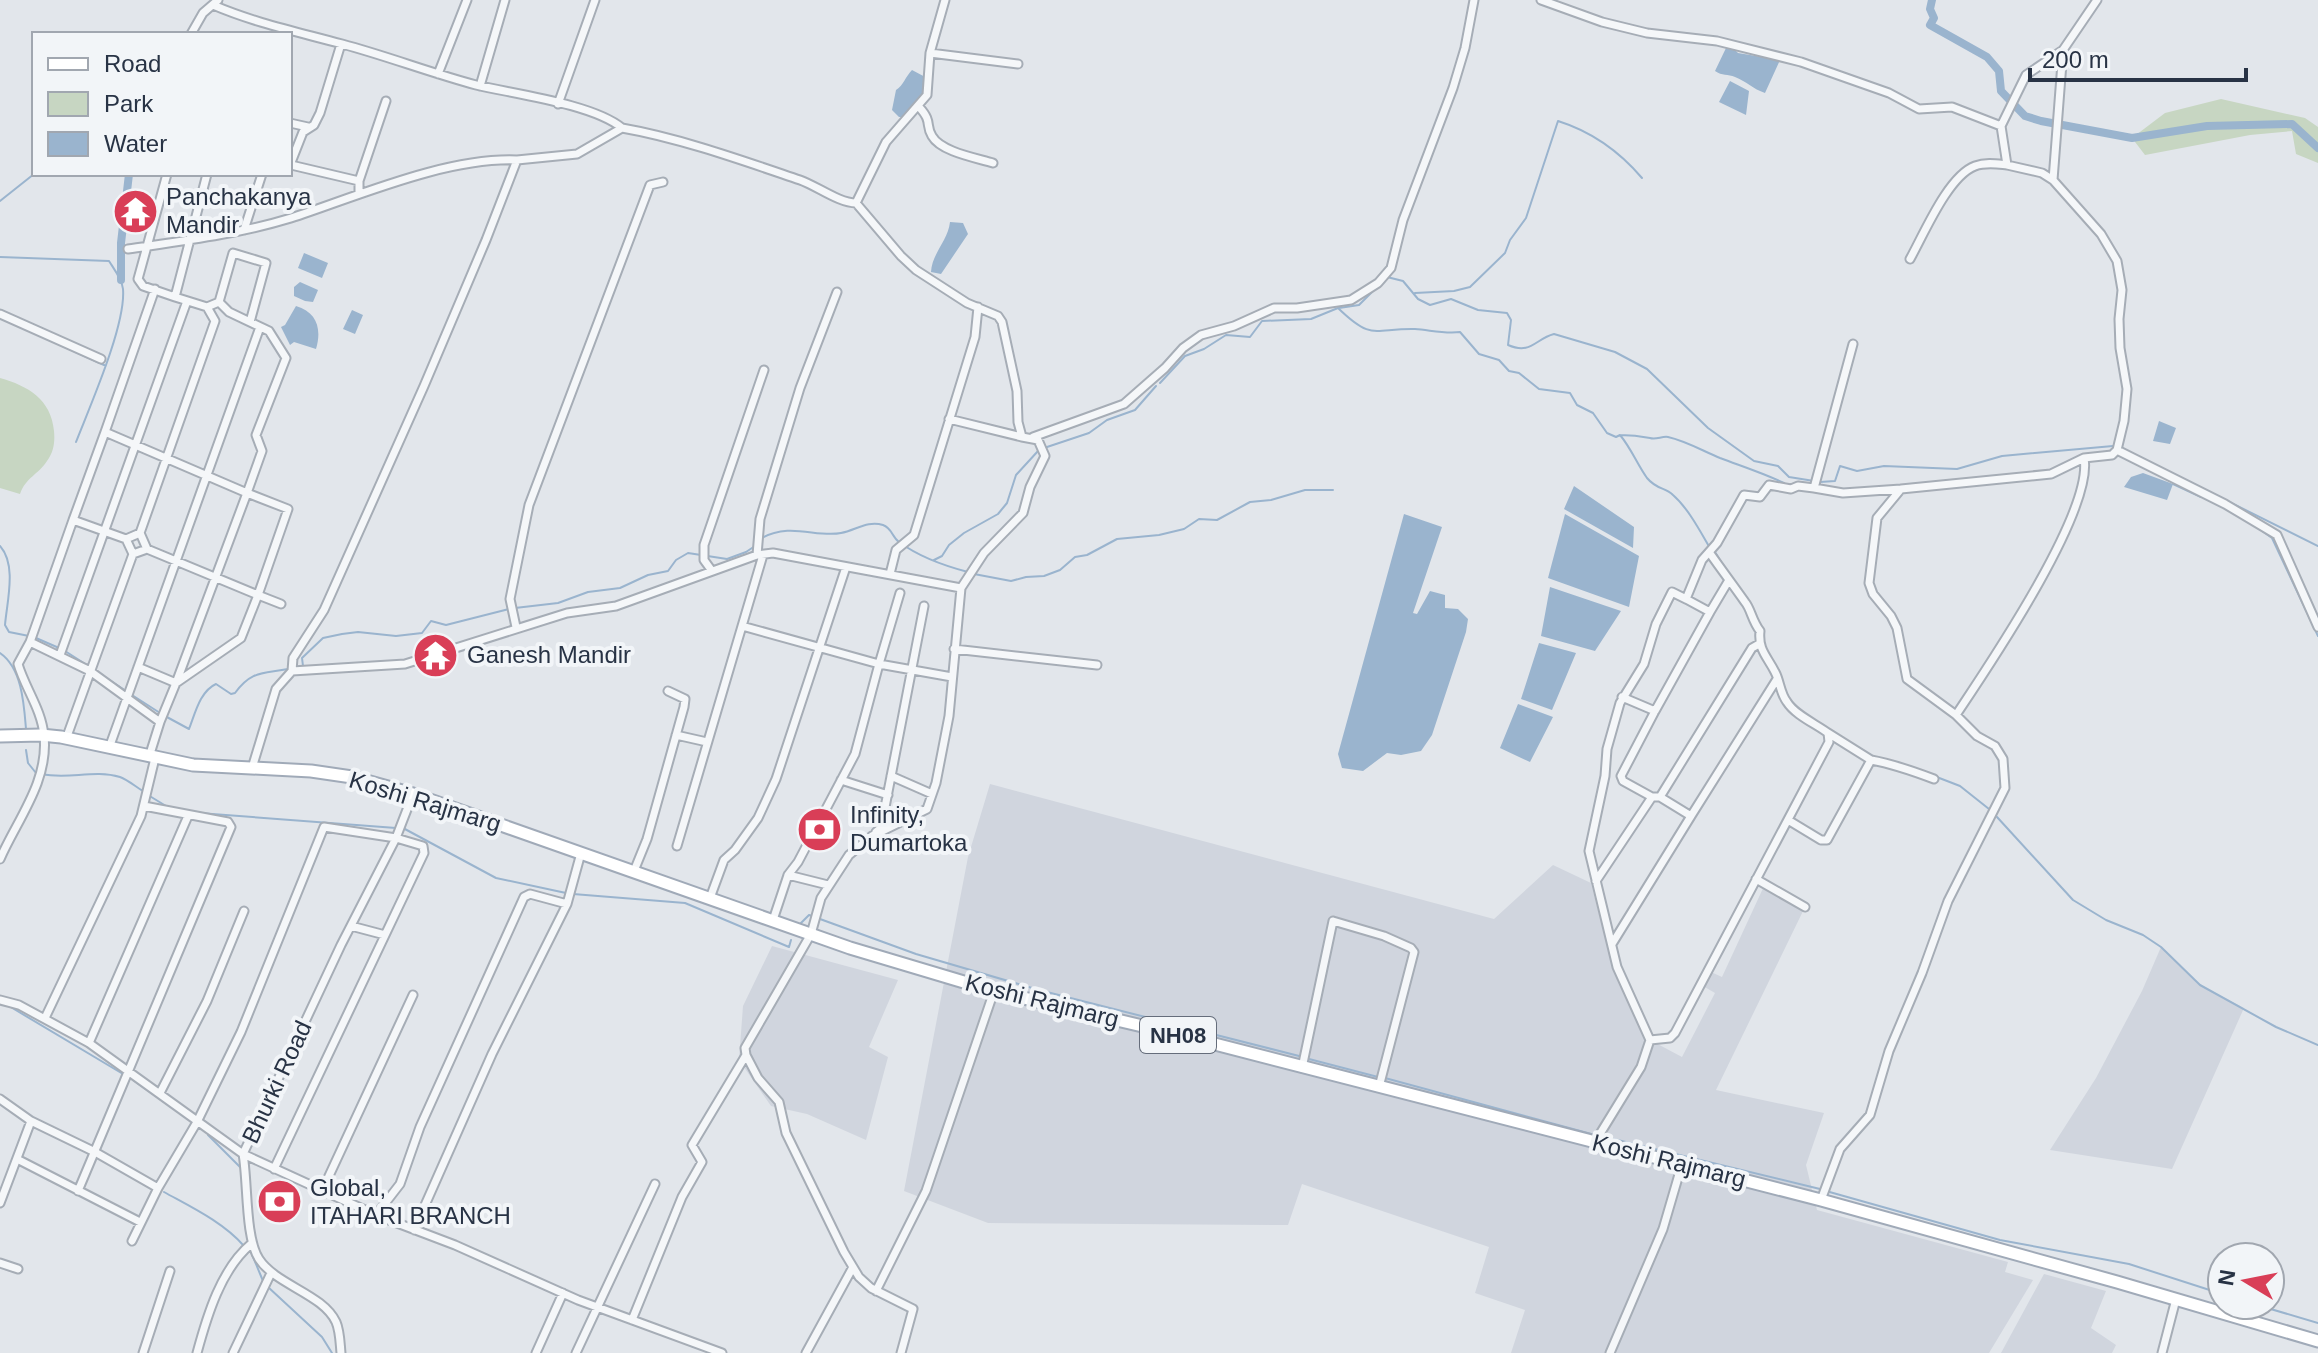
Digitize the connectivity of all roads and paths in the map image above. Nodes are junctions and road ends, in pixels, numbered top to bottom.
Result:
1 (467, 0) edge
2 (505, 0) edge
3 (595, 0) edge
4 (945, 0) edge
5 (1474, 0) edge
6 (1541, 0) edge
7 (2097, 0) edge
8 (216, 3) edge
9 (192, 32) edge
10 (291, 32) edge
11 (292, 32) edge
12 (341, 44) junction
13 (2063, 50) junction
14 (930, 53) junction
15 (1018, 64) dead end
16 (438, 74) junction
17 (480, 86) junction
18 (386, 101) dead end
19 (558, 104) junction
20 (919, 107) junction
21 (292, 123) edge
22 (2001, 126) junction
23 (308, 127) junction
24 (622, 128) junction
25 (292, 160) edge
26 (517, 160) junction
27 (993, 163) dead end
28 (292, 165) edge
29 (2007, 165) junction
30 (166, 176) edge
31 (206, 176) edge
32 (261, 176) edge
33 (2053, 180) junction
34 (359, 181) junction
35 (663, 182) dead end
36 (359, 194) junction
37 (856, 203) junction
38 (244, 230) junction
39 (190, 238) junction
40 (147, 246) junction
41 (128, 249) dead end
42 (1910, 259) dead end
43 (155, 289) junction
44 (837, 292) dead end
45 (175, 297) junction
46 (187, 301) junction
47 (219, 302) junction
48 (207, 307) junction
49 (978, 307) junction
50 (229, 312) junction
51 (0, 314) edge
52 (215, 321) junction
53 (250, 322) junction
54 (260, 327) junction
55 (1853, 344) dead end
56 (101, 359) dead end
57 (764, 370) dead end
58 (949, 419) junction
59 (105, 432) junction
60 (1022, 437) junction
61 (1032, 437) junction
62 (135, 445) junction
63 (2117, 450) junction
64 (2084, 458) junction
65 (167, 459) junction
66 (207, 476) junction
67 (1815, 483) junction
68 (1901, 489) junction
69 (247, 493) junction
70 (73, 520) junction
71 (104, 531) junction
72 (140, 533) junction
73 (126, 539) junction
74 (147, 549) junction
75 (758, 550) junction
76 (1709, 552) junction
77 (133, 554) junction
78 (176, 561) junction
79 (846, 567) junction
80 (712, 571) junction
81 (890, 574) junction
82 (215, 577) junction
83 (1729, 580) junction
84 (961, 588) junction
85 (900, 593) dead end
86 (258, 595) junction
87 (1686, 599) junction
88 (281, 604) dead end
89 (924, 606) dead end
90 (1710, 612) junction
91 (742, 626) junction
92 (516, 627) junction
93 (2318, 627) edge
94 (31, 640) junction
95 (1759, 644) junction
96 (819, 648) junction
97 (954, 649) junction
98 (61, 653) junction
99 (879, 664) junction
100 (1097, 665) dead end
101 (138, 667) junction
102 (292, 668) junction
103 (90, 669) junction
104 (911, 670) junction
105 (952, 677) junction
106 (1777, 679) junction
107 (176, 683) junction
108 (668, 691) dead end
109 (128, 695) junction
110 (1622, 697) junction
111 (1655, 711) junction
112 (1956, 715) junction
113 (162, 717) junction
114 (1828, 733) junction
115 (43, 735) junction
116 (676, 735) junction
117 (0, 736) edge
118 (66, 739) junction
119 (707, 742) junction
120 (109, 748) junction
121 (152, 758) junction
122 (1871, 760) junction
123 (252, 768) junction
124 (891, 776) junction
125 (1934, 779) dead end
126 (841, 780) junction
127 (413, 794) junction
128 (932, 794) junction
129 (888, 795) junction
130 (1656, 797) junction
131 (145, 804) junction
132 (188, 816) junction
133 (1691, 816) junction
134 (1788, 820) junction
135 (397, 836) junction
136 (872, 836) junction
137 (677, 846) dead end
138 (581, 853) junction
139 (0, 859) edge
140 (634, 871) junction
141 (788, 875) junction
142 (1756, 879) junction
143 (1596, 881) junction
144 (828, 885) junction
145 (710, 898) junction
146 (568, 901) junction
147 (1805, 907) dead end
148 (244, 911) dead end
149 (773, 920) junction
150 (351, 926) junction
151 (811, 934) junction
152 (385, 935) junction
153 (1612, 944) junction
154 (994, 991) junction
155 (413, 995) dead end
156 (0, 1000) edge
157 (45, 1018) junction
158 (1650, 1040) junction
159 (89, 1043) junction
160 (746, 1055) junction
161 (1302, 1068) junction
162 (129, 1071) junction
163 (1379, 1087) junction
164 (160, 1093) junction
165 (0, 1099) edge
166 (31, 1121) junction
167 (197, 1122) junction
168 (1595, 1142) junction
169 (95, 1152) junction
170 (243, 1154) junction
171 (17, 1159) junction
172 (1682, 1164) junction
173 (274, 1169) junction
174 (655, 1184) dead end
175 (158, 1188) junction
176 (78, 1191) junction
177 (322, 1191) junction
178 (1822, 1198) junction
179 (0, 1203) edge
180 (376, 1215) junction
181 (140, 1222) junction
182 (414, 1230) junction
183 (132, 1241) dead end
184 (251, 1244) junction
185 (0, 1263) edge
186 (853, 1267) junction
187 (18, 1269) dead end
188 (170, 1271) dead end
189 (271, 1273) junction
190 (876, 1291) junction
191 (563, 1293) junction
192 (2176, 1299) junction
193 (598, 1307) junction
194 (632, 1320) junction
195 (2318, 1341) edge
196 (143, 1353) edge
197 (197, 1353) edge
198 (233, 1353) edge
199 (341, 1353) edge
200 (536, 1353) edge
201 (576, 1353) edge
202 (722, 1353) edge
203 (806, 1353) edge
204 (901, 1353) edge
205 (1610, 1353) edge
206 (2162, 1353) edge

1 - 16 street
2 - 17 street
3 - 19 street
4 - 14 street
5 - 61 street
6 - 22 street
7 - 13 street
8 - 9 street
8 - 10 street
11 - 12 street
12 - 16 street
12 - 23 street
13 - 22 street
13 - 33 street
14 - 15 street
14 - 20 street
16 - 17 street
17 - 19 street
18 - 34 street
19 - 24 street
20 - 27 street
20 - 37 street
21 - 23 street
22 - 29 street
23 - 25 street
24 - 26 street
24 - 37 street
26 - 36 street
26 - 102 street
28 - 34 street
29 - 33 street
29 - 42 street
30 - 40 street
31 - 39 street
32 - 38 street
33 - 63 street
34 - 36 street
35 - 92 street
36 - 38 street
37 - 49 street
38 - 39 street
39 - 40 street
39 - 45 street
40 - 41 street
40 - 43 street
43 - 45 street
43 - 59 street
44 - 75 street
45 - 46 street
46 - 48 street
46 - 62 street
47 - 48 street
47 - 50 street
47 - 53 street
48 - 52 street
49 - 58 street
49 - 60 street
50 - 52 street
50 - 53 street
51 - 56 street
52 - 65 street
53 - 54 street
54 - 66 street
54 - 69 street
55 - 67 street
57 - 80 street
58 - 60 street
58 - 81 street
59 - 62 street
59 - 70 street
60 - 61 street
61 - 84 street
62 - 65 street
62 - 71 street
63 - 64 street
63 - 93 street
64 - 68 street
64 - 112 street
65 - 66 street
65 - 72 street
66 - 69 street
66 - 78 street
67 - 68 street
67 - 76 street
68 - 112 street
69 - 82 street
69 - 86 street
70 - 71 street
70 - 94 street
71 - 73 street
71 - 98 street
72 - 73 street
72 - 74 street
73 - 77 street
74 - 77 street
74 - 78 street
75 - 79 street
75 - 80 street
75 - 91 street
76 - 83 street
76 - 87 street
77 - 103 street
78 - 82 street
78 - 101 street
79 - 81 street
79 - 96 street
80 - 92 street
81 - 84 street
82 - 86 street
82 - 107 street
83 - 90 street
83 - 95 street
84 - 97 street
85 - 99 street
86 - 88 street
86 - 107 street
87 - 90 street
87 - 110 street
89 - 104 street
90 - 111 street
91 - 96 street
91 - 119 street
92 - 102 street
94 - 98 street
94 - 115 street
95 - 106 street
95 - 130 street
96 - 99 street
96 - 145 street
97 - 100 street
97 - 105 street
98 - 103 street
99 - 104 street
99 - 126 street
101 - 107 street
101 - 109 street
102 - 123 street
103 - 109 street
103 - 118 street
104 - 105 street
104 - 124 street
105 - 128 street
106 - 114 street
106 - 133 street
107 - 113 street
108 - 116 street
109 - 113 street
109 - 120 street
110 - 111 street
110 - 143 street
111 - 130 street
112 - 178 street
113 - 121 street
114 - 122 street
114 - 134 street
115 - 117 main road, Koshi Rajmarg / NH08
115 - 118 main road, Koshi Rajmarg / NH08
115 - 139 street
116 - 119 street
116 - 140 street
118 - 120 main road, Koshi Rajmarg / NH08
119 - 137 street
120 - 121 main road, Koshi Rajmarg / NH08
121 - 123 main road, Koshi Rajmarg / NH08
121 - 131 street
122 - 125 street
122 - 134 street
123 - 127 main road, Koshi Rajmarg / NH08
124 - 128 street
124 - 129 street
126 - 129 street
126 - 141 street
127 - 135 street, Bhurki Road
127 - 138 main road, Koshi Rajmarg / NH08
128 - 136 street
129 - 136 street
130 - 133 street
130 - 143 street
131 - 132 street
131 - 157 street
132 - 159 street
132 - 162 street
133 - 153 street
134 - 142 street
135 - 150 street, Bhurki Road
135 - 152 street
135 - 167 street
136 - 144 street
138 - 140 main road, Koshi Rajmarg / NH08
138 - 146 street
140 - 145 main road, Koshi Rajmarg / NH08
141 - 144 street
141 - 149 street
142 - 147 street
142 - 158 street
143 - 153 street
144 - 151 street
145 - 149 main road, Koshi Rajmarg / NH08
146 - 180 street
146 - 182 street
148 - 164 street
149 - 151 main road, Koshi Rajmarg / NH08
150 - 152 street
150 - 170 street, Bhurki Road
151 - 154 main road, Koshi Rajmarg / NH08
151 - 160 street
152 - 173 street
153 - 158 street
154 - 161 main road, Koshi Rajmarg / NH08
154 - 190 street
155 - 177 street
156 - 157 street
157 - 159 street
158 - 168 street
159 - 162 street
160 - 186 street
160 - 194 street
161 - 163 main road, Koshi Rajmarg / NH08
161 - 163 street
162 - 164 street
162 - 169 street
163 - 168 main road, Koshi Rajmarg / NH08
164 - 167 street
165 - 166 street
166 - 169 street
166 - 171 street
167 - 170 street
167 - 175 street
168 - 172 main road, Koshi Rajmarg / NH08
169 - 175 street
169 - 176 street
170 - 173 street
170 - 184 street, Bhurki Road
171 - 176 street
171 - 179 street
172 - 178 main road, Koshi Rajmarg / NH08
172 - 205 street
173 - 177 street
174 - 193 street
175 - 181 street
176 - 181 street
177 - 180 street
178 - 192 main road, Koshi Rajmarg / NH08
180 - 182 street
181 - 183 street
182 - 191 street
184 - 189 street
184 - 197 street
185 - 187 street
186 - 190 street
186 - 203 street
188 - 196 street
189 - 198 street
189 - 199 street
190 - 204 street
191 - 193 street
191 - 200 street
192 - 195 main road, Koshi Rajmarg / NH08
192 - 206 street
193 - 194 street
193 - 201 street
194 - 202 street

